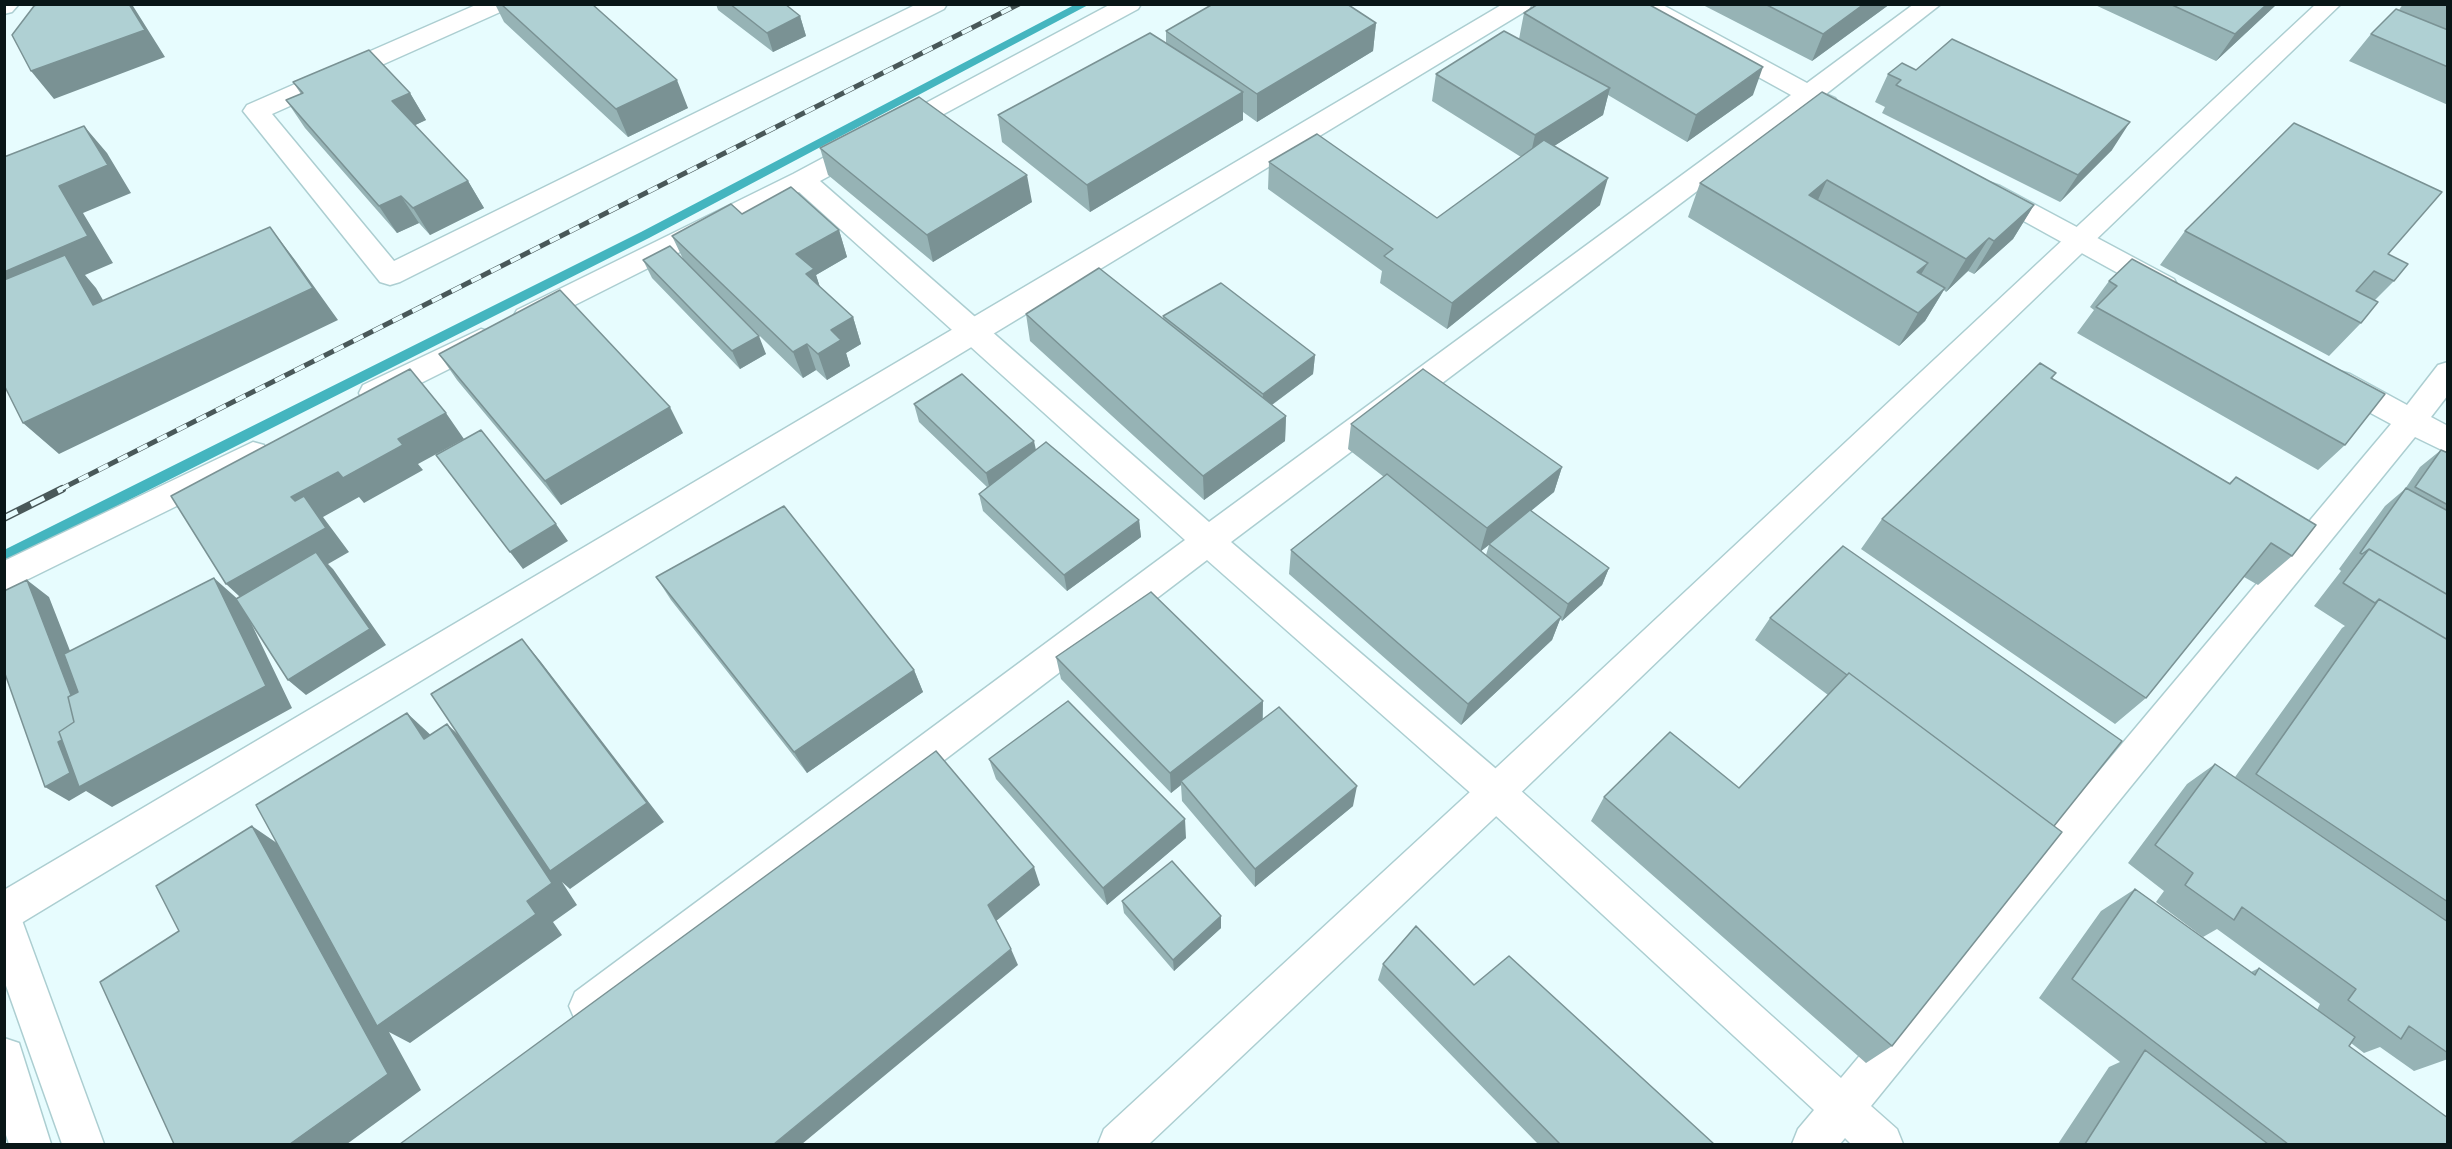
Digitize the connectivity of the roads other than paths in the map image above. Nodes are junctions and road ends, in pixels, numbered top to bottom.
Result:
1 (499, 4) edge
2 (936, 4) edge
3 (1130, 4) edge
4 (1521, 4) edge
5 (1643, 4) edge
6 (1930, 4) edge
7 (2330, 4) edge
8 (1809, 95) junction
9 (1851, 117) edge
10 (1965, 179) edge
11 (802, 180) junction
12 (2079, 240) junction
13 (2183, 297) edge
14 (973, 333) junction
15 (2318, 370) edge
16 (2448, 374) edge
17 (355, 403) edge
18 (2411, 422) junction
19 (281, 440) edge
20 (2448, 441) edge
21 (1208, 541) junction
22 (4, 577) edge
23 (1496, 792) junction
24 (4, 912) edge
25 (4, 923) edge
26 (568, 1022) edge
27 (4, 1058) edge
28 (1842, 1108) junction
29 (30, 1144) edge
30 (82, 1144) edge
31 (1119, 1144) edge
32 (1814, 1144) edge
33 (1882, 1144) edge

1 - 2 street
3 - 11 street
4 - 14 street
5 - 8 street
6 - 8 street
7 - 12 street
8 - 9 street
8 - 21 street
10 - 12 street
11 - 14 street
11 - 17 street
12 - 13 street
12 - 23 street
14 - 21 street
14 - 24 street
15 - 18 street
16 - 18 street
18 - 20 street
18 - 28 street
19 - 22 street
21 - 23 street
21 - 26 street
23 - 28 street
23 - 31 street
25 - 30 street
27 - 29 street
28 - 32 street
28 - 33 street

